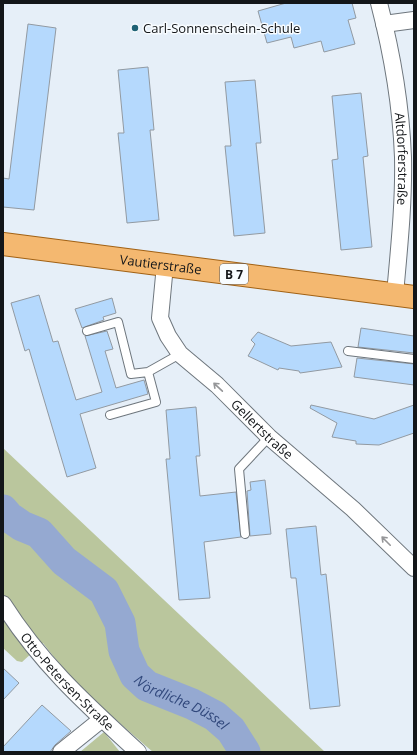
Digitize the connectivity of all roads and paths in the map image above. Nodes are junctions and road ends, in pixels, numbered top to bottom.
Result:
1 (379, 3) edge
2 (414, 20) edge
3 (384, 24) junction
4 (3, 244) edge
5 (165, 265) junction
6 (405, 296) edge
7 (87, 331) dead end
8 (348, 351) dead end
9 (180, 354) junction
10 (414, 359) edge
11 (148, 372) junction
12 (110, 415) dead end
13 (269, 437) junction
14 (245, 534) dead end
15 (414, 568) edge
16 (3, 604) edge
17 (102, 719) junction
18 (61, 752) edge
19 (138, 752) edge

1 - 3 street, Altdorferstraße
2 - 3 street
3 - 6 street, Altdorferstraße
4 - 5 main road, Vautierstraße / B 7
5 - 6 main road, Vautierstraße / B 7
5 - 9 street, Gellertstraße
7 - 11 lane
8 - 10 lane
9 - 11 lane
13 -> 9 street, Gellertstraße
11 - 12 lane
13 - 14 lane
15 -> 13 street, Gellertstraße
16 - 17 street, Otto-Petersen-Straße
17 - 18 street
17 - 19 street, Otto-Petersen-Straße

